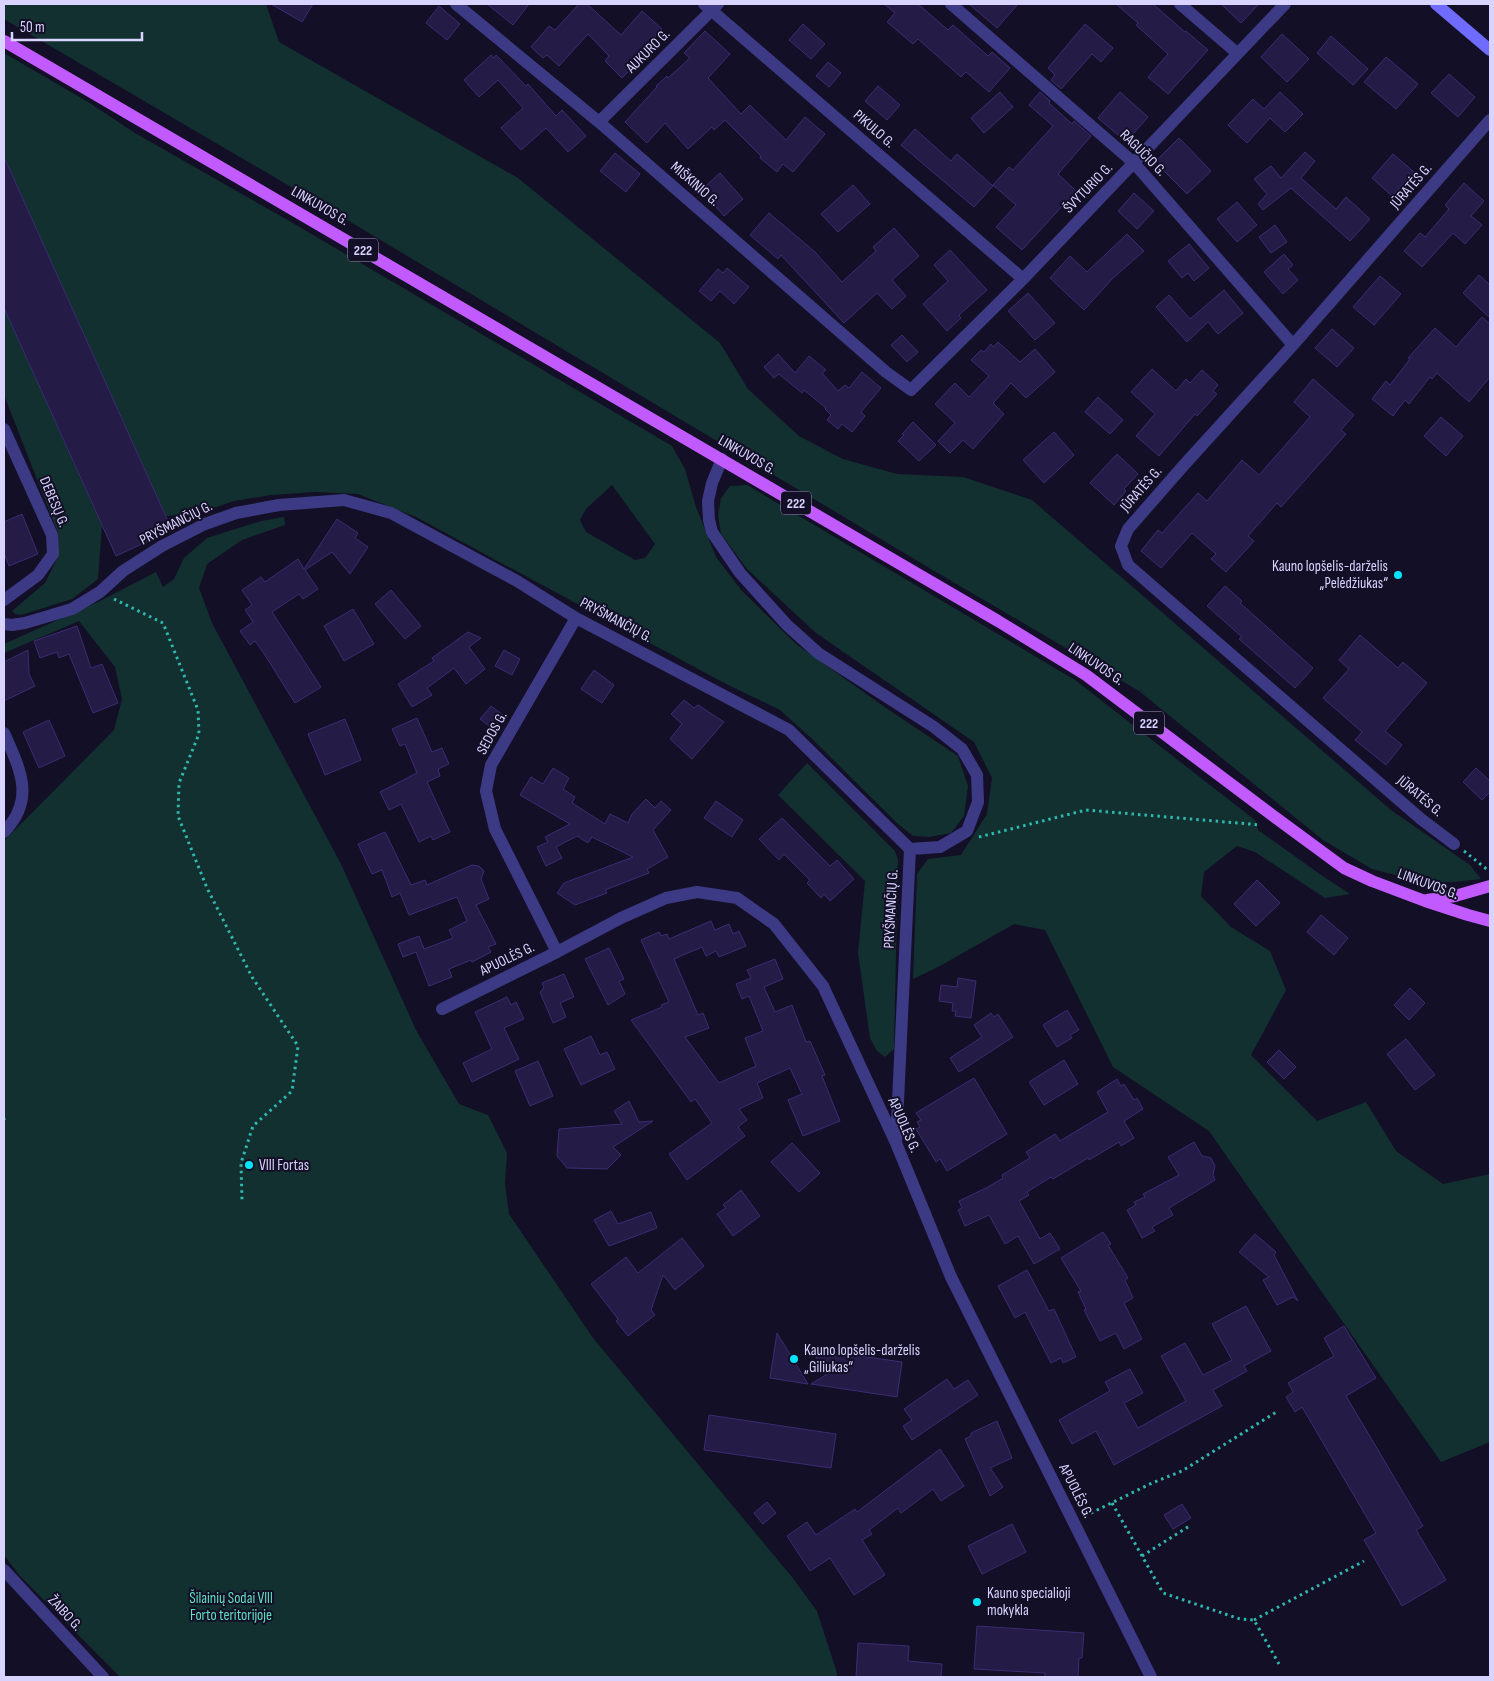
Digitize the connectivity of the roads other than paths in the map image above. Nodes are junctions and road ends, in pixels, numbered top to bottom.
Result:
1 (456, 4) edge
2 (951, 4) edge
3 (1180, 4) edge
4 (1285, 4) edge
5 (1436, 4) edge
6 (712, 6) edge
7 (4, 41) edge
8 (1490, 50) edge
9 (1237, 53) junction
10 (1490, 120) edge
11 (600, 122) junction
12 (1134, 163) junction
13 (1022, 280) junction
14 (1293, 345) junction
15 (910, 390) joint
16 (4, 429) edge
17 (722, 459) junction
18 (4, 600) edge
19 (576, 618) junction
20 (4, 624) edge
21 (4, 733) edge
22 (4, 832) edge
23 (1454, 844) road end
24 (910, 849) junction
25 (1490, 886) edge
26 (1425, 901) junction
27 (1490, 921) edge
28 (557, 952) junction
29 (442, 1009) dead end
30 (896, 1143) junction
31 (4, 1570) edge
32 (103, 1677) edge
33 (1151, 1677) edge

1 - 11 street, MIŠKINIO G.
2 - 12 street, RAGUČIO G.
3 - 9 street
4 - 9 street, ŠVYTURIO G.
5 - 8 main road
6 - 11 street, AUKURO G.
6 - 13 street, PIKULO G.
7 - 17 main road, LINKUVOS G. / 222
9 - 12 street, ŠVYTURIO G.
10 - 14 street, JŪRATĖS G.
11 - 15 street, MIŠKINIO G.
12 - 13 street, ŠVYTURIO G.
12 - 14 street, RAGUČIO G.
13 - 15 street, ŠVYTURIO G.
14 - 23 street, JŪRATĖS G.
16 - 18 street, DEBESŲ G.
17 - 24 street
17 - 26 main road, LINKUVOS G. / 222
19 - 20 street, PRYŠMANČIŲ G.
19 - 24 street, PRYŠMANČIŲ G.
19 - 28 street, SEDOS G.
21 - 22 street
24 - 30 street, PRYŠMANČIŲ G.
25 - 26 main road
26 - 27 main road, LINKUVOS G. / 222
28 - 29 street, APUOLĖS G.
28 - 30 street, APUOLĖS G.
30 - 33 street, APUOLĖS G.
31 - 32 street, ŽAIBO G.

